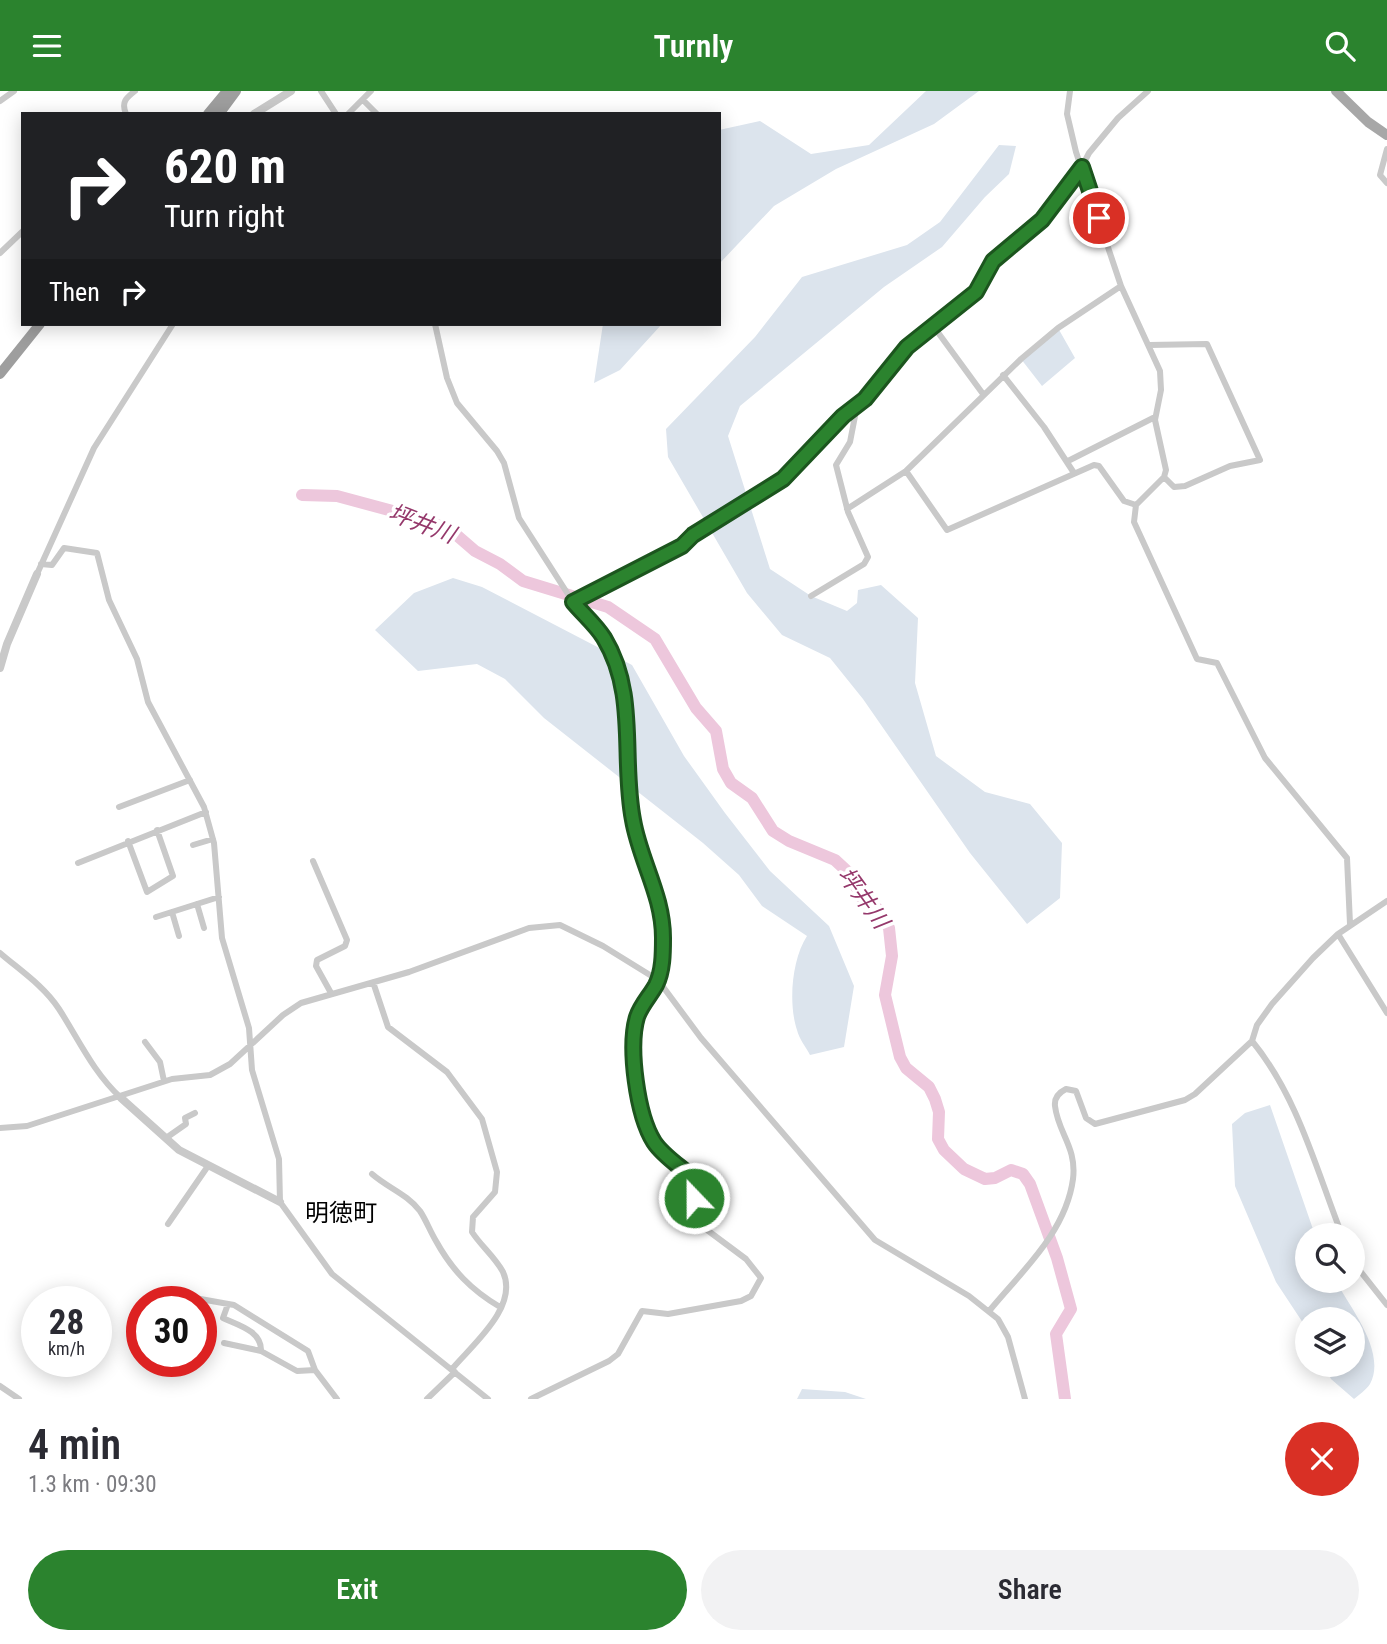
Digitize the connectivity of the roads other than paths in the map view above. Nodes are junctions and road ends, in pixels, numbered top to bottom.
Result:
1 (14, 91) edge
2 (135, 91) edge
3 (227, 91) edge
4 (236, 91) edge
5 (291, 91) edge
6 (321, 91) edge
7 (371, 91) edge
8 (1070, 91) edge
9 (1148, 91) edge
10 (1336, 91) edge
11 (363, 100) junction
12 (0, 101) edge
13 (125, 112) edge
14 (210, 112) edge
15 (220, 112) edge
16 (257, 112) edge
17 (335, 112) edge
18 (350, 112) edge
19 (375, 112) edge
20 (1387, 135) edge
21 (1387, 149) edge
22 (1082, 167) junction
23 (1387, 183) edge
24 (21, 233) edge
25 (0, 253) edge
26 (1121, 286) junction
27 (38, 326) edge
28 (172, 326) edge
29 (435, 326) edge
30 (934, 327) junction
31 (1149, 345) junction
32 (0, 374) edge
33 (1003, 375) junction
34 (983, 394) junction
35 (857, 406) junction
36 (1155, 417) junction
37 (1068, 461) junction
38 (906, 471) junction
39 (1074, 473) junction
40 (1164, 477) junction
41 (1136, 505) junction
42 (847, 509) junction
43 (41, 564) junction
44 (37, 574) joint
45 (811, 596) dead end
46 (573, 602) junction
47 (0, 668) edge
48 (190, 781) junction
49 (119, 807) dead end
50 (205, 812) junction
51 (157, 830) junction
52 (213, 839) junction
53 (128, 841) junction
54 (193, 845) dead end
55 (313, 861) dead end
56 (78, 863) dead end
57 (219, 897) junction
58 (1387, 901) edge
59 (197, 904) junction
60 (172, 912) junction
61 (156, 917) dead end
62 (1350, 924) junction
63 (204, 928) dead end
64 (1338, 934) junction
65 (179, 936) dead end
66 (0, 954) edge
67 (657, 980) junction
68 (373, 982) junction
69 (331, 993) junction
70 (1387, 1013) edge
71 (1252, 1041) junction
72 (145, 1042) dead end
73 (248, 1045) junction
74 (164, 1081) junction
75 (121, 1098) junction
76 (195, 1113) dead end
77 (0, 1128) edge
78 (166, 1138) junction
79 (208, 1166) junction
80 (372, 1174) dead end
81 (280, 1202) junction
82 (1337, 1223) edge
83 (168, 1224) dead end
84 (1365, 1277) edge
85 (217, 1302) edge
86 (228, 1304) junction
87 (1387, 1305) edge
88 (500, 1307) junction
89 (990, 1310) junction
90 (224, 1343) dead end
91 (261, 1350) junction
92 (315, 1370) junction
93 (454, 1371) junction
94 (0, 1386) edge
95 (19, 1399) edge
96 (337, 1399) edge
97 (427, 1399) edge
98 (488, 1399) edge
99 (531, 1399) edge
100 (1025, 1399) edge

1 - 12 street
2 - 13 street
3 - 14 highway
4 - 15 highway
5 - 16 street
6 - 17 street
7 - 11 street
8 - 22 street
9 - 22 street
10 - 20 main road
11 - 18 street
11 - 19 street
21 - 23 street
22 - 26 street
22 - 30 street
24 - 25 street
26 - 31 street
26 - 33 street
27 - 32 highway
28 - 43 street
29 - 46 street
30 - 34 street
30 - 35 street
31 - 36 street
31 - 40 street
33 - 34 street
33 - 37 street
34 - 38 street
35 - 42 street
35 - 46 street
36 - 37 street
36 - 40 street
37 - 39 street
38 - 39 street
38 - 42 street
39 - 41 street
40 - 41 street
41 - 62 street
42 - 45 street
43 - 44 street
43 - 48 street
44 - 47 street
46 - 67 street
48 - 49 street
48 - 50 street
50 - 51 street
50 - 52 street
51 - 53 street
51 - 53 street
52 - 54 street
52 - 57 street
53 - 56 street
55 - 69 street
57 - 59 street
57 - 73 street
58 - 62 street
59 - 60 street
59 - 63 street
60 - 61 street
60 - 65 street
62 - 64 street
64 - 70 street
64 - 71 street
66 - 75 street
67 - 68 street
67 - 89 street
67 - 99 street
68 - 69 street
68 - 88 street
69 - 73 street
71 - 82 street
71 - 89 street
72 - 74 street
73 - 74 street
73 - 81 street
74 - 75 street
75 - 77 street
75 - 78 street
76 - 78 street
78 - 79 street
79 - 81 street
79 - 83 street
80 - 88 street
81 - 93 street
84 - 87 street
85 - 86 street
86 - 91 street
86 - 92 street
88 - 93 street
89 - 100 street
90 - 91 street
91 - 92 street
92 - 96 street
93 - 97 street
93 - 98 street
94 - 95 street

